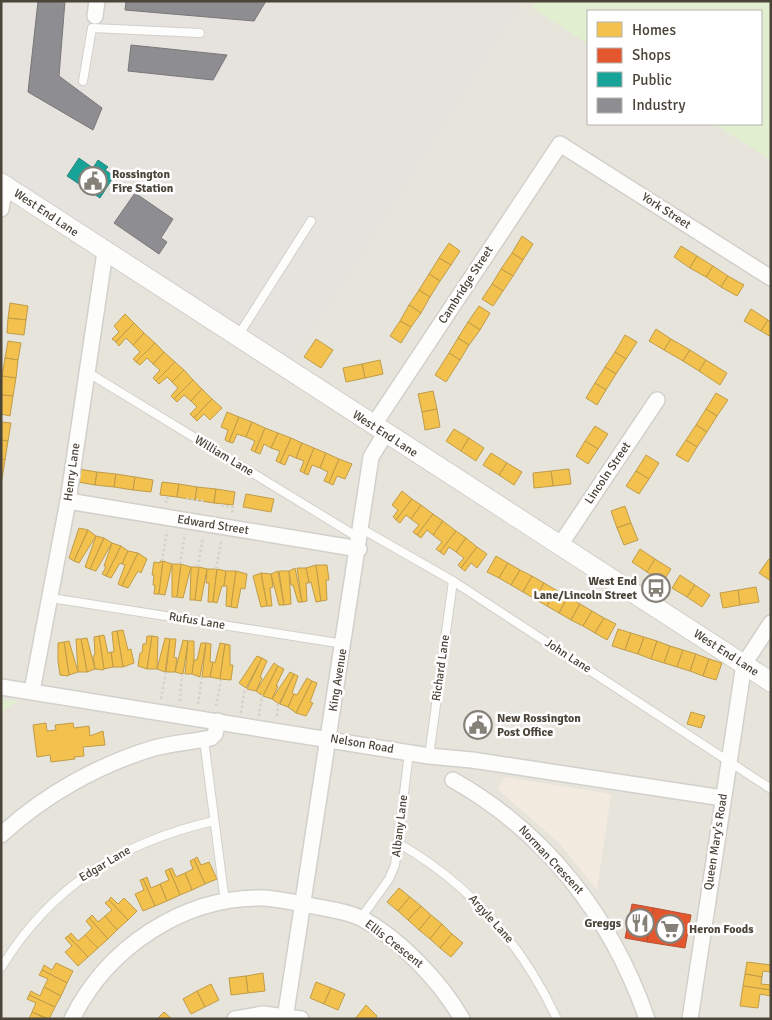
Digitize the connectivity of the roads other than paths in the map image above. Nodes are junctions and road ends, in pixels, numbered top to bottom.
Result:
1 (95, 15) edge
2 (200, 33) dead end
3 (83, 81) dead end
4 (560, 144) joint
5 (3, 184) edge
6 (1, 209) edge
7 (311, 221) dead end
8 (105, 252) junction
9 (771, 278) edge
10 (237, 337) junction
11 (87, 372) junction
12 (657, 400) dead end
13 (379, 430) junction
14 (68, 501) junction
15 (360, 539) junction
16 (560, 545) junction
17 (453, 581) junction
18 (51, 598) junction
19 (771, 623) edge
20 (344, 644) junction
21 (744, 664) junction
22 (771, 682) edge
23 (1, 687) edge
24 (32, 691) junction
25 (216, 721) junction
26 (328, 738) junction
27 (204, 740) junction
28 (409, 753) junction
29 (429, 756) junction
30 (728, 761) junction
31 (453, 780) dead end
32 (771, 789) edge
33 (723, 798) junction
34 (214, 821) junction
35 (1, 835) edge
36 (398, 843) junction
37 (225, 902) junction
38 (302, 904) junction
39 (361, 918) junction
40 (1, 968) edge
41 (285, 1017) edge
42 (72, 1019) edge
43 (235, 1019) edge
44 (300, 1019) edge
45 (462, 1019) edge
46 (558, 1019) edge
47 (647, 1019) edge
48 (690, 1019) edge

1 - 2 lane
1 - 3 lane
4 - 9 street, York Street
4 - 13 street, Cambridge Street
5 - 6 street
5 - 8 street, West End Lane
7 - 10 lane
8 - 10 street, West End Lane
8 - 11 street, Henry Lane
10 - 13 street, West End Lane
11 - 14 street, Henry Lane
11 - 15 lane, William Lane
12 - 16 street, Lincoln Street
13 - 15 street, King Avenue
13 - 16 street, West End Lane
14 - 15 street, Edward Street
14 - 18 street, Henry Lane
15 - 17 lane, John Lane
15 - 20 street, King Avenue
16 - 21 street, West End Lane
17 - 29 lane, Richard Lane
17 - 30 lane, John Lane
18 - 20 lane, Rufus Lane
18 - 24 street, Henry Lane
19 - 21 street
20 - 26 street, King Avenue
21 - 22 street, West End Lane
21 - 30 street, Queen Mary's Road
23 - 24 street, Nelson Road
24 - 25 street, Nelson Road
25 - 26 street, Nelson Road
25 - 27 street
26 - 28 street, Nelson Road
26 - 38 street, King Avenue
27 - 34 lane
27 - 35 street
28 - 29 street, Nelson Road
28 - 36 lane, Albany Lane
29 - 33 street, Nelson Road
30 - 32 lane, John Lane
30 - 33 street, Queen Mary's Road
31 - 47 street, Norman Crescent
33 - 48 street, Queen Mary's Road
34 - 37 lane
34 - 40 lane, Edgar Lane
36 - 39 lane, Albany Lane
36 - 46 lane, Argyle Lane
37 - 38 street, Ellis Crescent
37 - 42 street, Ellis Crescent
38 - 39 street, Ellis Crescent
38 - 41 street, King Avenue
39 - 45 street, Ellis Crescent
41 - 43 street
41 - 44 street

